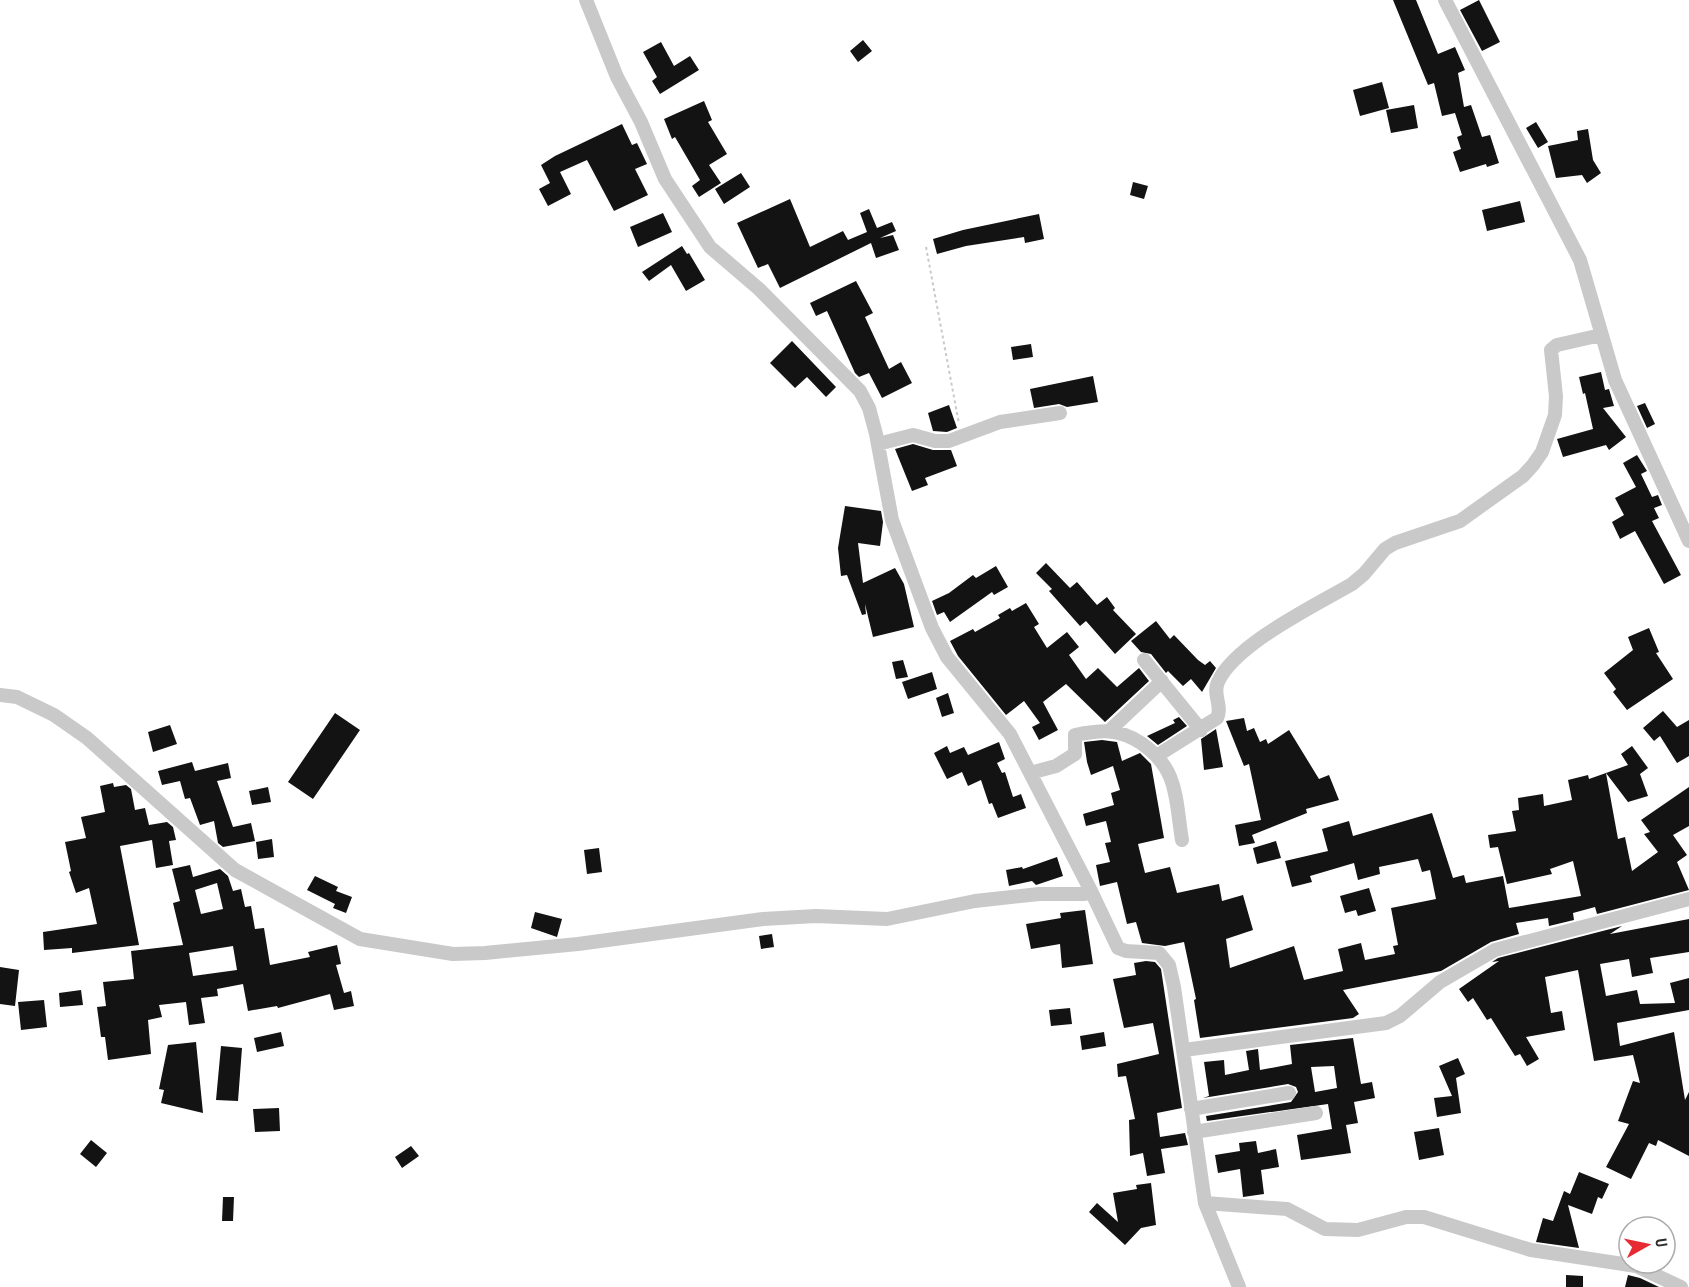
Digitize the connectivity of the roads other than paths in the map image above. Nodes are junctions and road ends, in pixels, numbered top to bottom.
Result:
1 (586, 0) edge
2 (1446, 0) edge
3 (1601, 335) junction
4 (1060, 413) dead end
5 (878, 444) junction
6 (1689, 541) edge
7 (1144, 660) dead end
8 (1162, 681) junction
9 (0, 695) edge
10 (1110, 730) junction
11 (1201, 730) junction
12 (1158, 755) junction
13 (1030, 773) junction
14 (1182, 840) dead end
15 (1091, 891) junction
16 (1689, 899) edge
17 (1185, 1050) junction
18 (1289, 1093) dead end
19 (1191, 1109) junction
20 (1316, 1113) dead end
21 (1194, 1132) junction
22 (1205, 1203) junction
23 (1239, 1287) edge
24 (1681, 1287) edge

1 - 5 street
2 - 3 street
3 - 6 street
3 - 11 street
4 - 5 street
5 - 13 street
7 - 8 street
8 - 10 street
8 - 11 street
9 - 15 street
10 - 12 street
10 - 13 street
11 - 12 street
12 - 14 street
13 - 15 street
15 - 17 street
16 - 17 street
17 - 19 street
18 - 19 street
19 - 21 street
20 - 21 street
21 - 22 street
22 - 23 street
22 - 24 street

